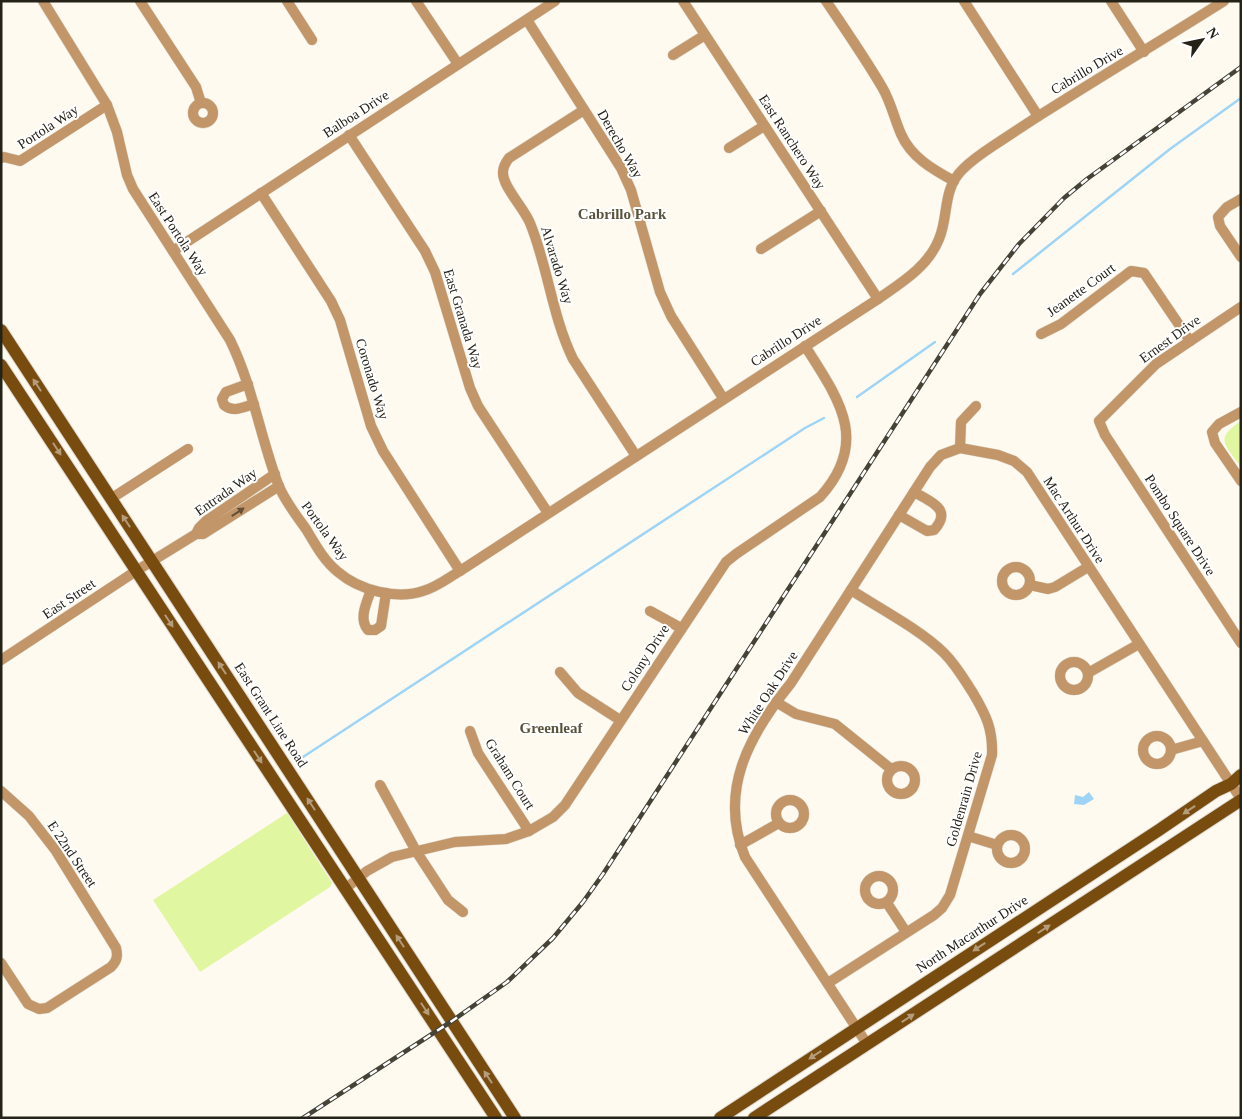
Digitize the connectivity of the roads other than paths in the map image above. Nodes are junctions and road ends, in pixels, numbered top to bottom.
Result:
1 (44, 1) edge
2 (140, 1) edge
3 (286, 1) edge
4 (416, 1) edge
5 (555, 1) edge
6 (683, 1) edge
7 (826, 1) edge
8 (964, 1) edge
9 (1111, 1) edge
10 (1224, 1) edge
11 (526, 20) junction
12 (705, 35) junction
13 (312, 40) dead end
14 (1144, 52) junction
15 (673, 55) dead end
16 (458, 64) junction
17 (200, 103) dead end
18 (107, 105) junction
19 (584, 110) junction
20 (1038, 116) junction
21 (764, 126) junction
22 (349, 135) junction
23 (729, 148) dead end
24 (1, 158) edge
25 (954, 181) junction
26 (262, 192) junction
27 (1241, 199) edge
28 (821, 211) junction
29 (761, 249) dead end
30 (173, 251) junction
31 (1241, 257) edge
32 (878, 299) junction
33 (1241, 307) edge
34 (1, 330) edge
35 (1042, 334) dead end
36 (1190, 341) junction
37 (805, 346) junction
38 (1, 365) edge
39 (248, 384) junction
40 (723, 398) junction
41 (254, 404) junction
42 (976, 406) dead end
43 (1241, 412) edge
44 (1099, 421) joint
45 (960, 448) junction
46 (188, 449) dead end
47 (636, 456) junction
48 (275, 474) junction
49 (1241, 482) edge
50 (279, 486) junction
51 (914, 492) junction
52 (112, 498) junction
53 (548, 513) junction
54 (899, 515) junction
55 (196, 534) junction
56 (152, 562) junction
57 (1088, 567) junction
58 (136, 571) junction
59 (460, 571) junction
60 (1030, 585) dead end
61 (371, 590) junction
62 (851, 590) junction
63 (386, 593) junction
64 (650, 611) dead end
65 (681, 628) junction
66 (1241, 643) edge
67 (1139, 644) junction
68 (1, 660) edge
69 (560, 672) dead end
70 (1088, 673) dead end
71 (776, 702) junction
72 (620, 720) junction
73 (470, 731) dead end
74 (1203, 741) junction
75 (1171, 750) dead end
76 (891, 769) dead end
77 (1236, 780) edge
78 (380, 785) dead end
79 (1, 791) edge
80 (1241, 800) edge
81 (779, 823) dead end
82 (529, 831) junction
83 (968, 836) junction
84 (740, 845) junction
85 (997, 845) dead end
86 (416, 851) junction
87 (358, 877) junction
88 (345, 889) junction
89 (887, 902) dead end
90 (463, 912) dead end
91 (906, 932) junction
92 (1, 963) edge
93 (828, 983) junction
94 (856, 1028) junction
95 (867, 1044) junction
96 (496, 1118) edge
97 (515, 1118) edge
98 (720, 1118) edge
99 (754, 1118) edge

1 - 18 street, East Portola Way
2 - 17 street
3 - 13 street
4 - 16 street
5 - 11 street, Balboa Drive
6 - 12 street, East Ranchero Way
7 - 25 street
8 - 20 street
9 - 14 street
10 - 14 street, Cabrillo Drive
11 - 16 street, Balboa Drive
11 - 19 street, Derecho Way
12 - 15 street
12 - 21 street, East Ranchero Way
14 - 20 street, Cabrillo Drive
16 - 22 street, Balboa Drive
18 - 24 street, Portola Way
18 - 30 street, East Portola Way
19 - 40 street, Derecho Way
19 - 47 street, Alvarado Way
20 - 25 street, Cabrillo Drive
21 - 23 street
21 - 28 street, East Ranchero Way
22 - 26 street, Balboa Drive
22 - 53 street, East Granada Way
25 - 32 street, Cabrillo Drive
26 - 30 street, Balboa Drive
26 - 59 street, Coronado Way
27 - 31 street
28 - 29 street
28 - 32 street, East Ranchero Way
30 - 39 street, East Portola Way
32 - 37 street, Cabrillo Drive
33 - 36 street, Ernest Drive
52 -> 34 main road, East Grant Line Road
35 - 36 street, Jeanette Court
36 - 44 street, Ernest Drive
37 - 40 street, Cabrillo Drive
37 - 65 street, Colony Drive
38 -> 58 main road
39 - 41 street, East Portola Way
39 - 41 street
40 - 47 street, Cabrillo Drive
41 - 48 street, East Portola Way
42 - 45 street
43 - 49 street
44 - 66 street, Pombo Square Drive
45 - 51 street, White Oak Drive
45 - 57 street, Mac Arthur Drive
46 - 52 street
47 - 53 street, Cabrillo Drive
48 - 50 street, East Portola Way
48 - 55 street, Entrada Way
55 -> 50 street, Entrada Way
50 - 61 street, Portola Way
51 - 54 street, White Oak Drive
51 - 54 street
56 -> 52 main road, East Grant Line Road
53 - 59 street, Cabrillo Drive
54 - 62 street, White Oak Drive
55 - 56 street, Entrada Way
56 - 58 street, East Street
87 -> 56 main road, East Grant Line Road
57 - 60 street
57 - 67 street, Mac Arthur Drive
58 - 68 street, East Street
58 -> 88 main road
59 - 63 street, Cabrillo Drive
61 - 63 street, Portola Way
61 - 63 street
62 - 71 street, White Oak Drive
62 - 83 street, Goldenrain Drive
64 - 65 street
65 - 72 street, Colony Drive
67 - 70 street
67 - 74 street, Mac Arthur Drive
69 - 72 street
71 - 76 street
71 - 84 street, White Oak Drive
72 - 82 street, Colony Drive
73 - 82 street, Graham Court
74 - 75 street
74 - 77 street, Mac Arthur Drive
77 - 80 street, Mac Arthur Drive
77 -> 94 main road, North Macarthur Drive
78 - 86 street
79 - 92 street, E 22nd Street
95 -> 80 main road
81 - 84 street
82 - 86 street, Colony Drive
83 - 85 street
83 - 91 street, Goldenrain Drive
84 - 93 street, White Oak Drive
86 - 87 street, Colony Drive
86 - 90 street
87 - 88 street, Colony Drive
97 -> 87 main road, East Grant Line Road
88 -> 96 main road
89 - 91 street
91 - 93 street, Goldenrain Drive
93 - 94 street, White Oak Drive
94 - 95 street, White Oak Drive
94 -> 98 main road, North Macarthur Drive
95 - 99 main road

